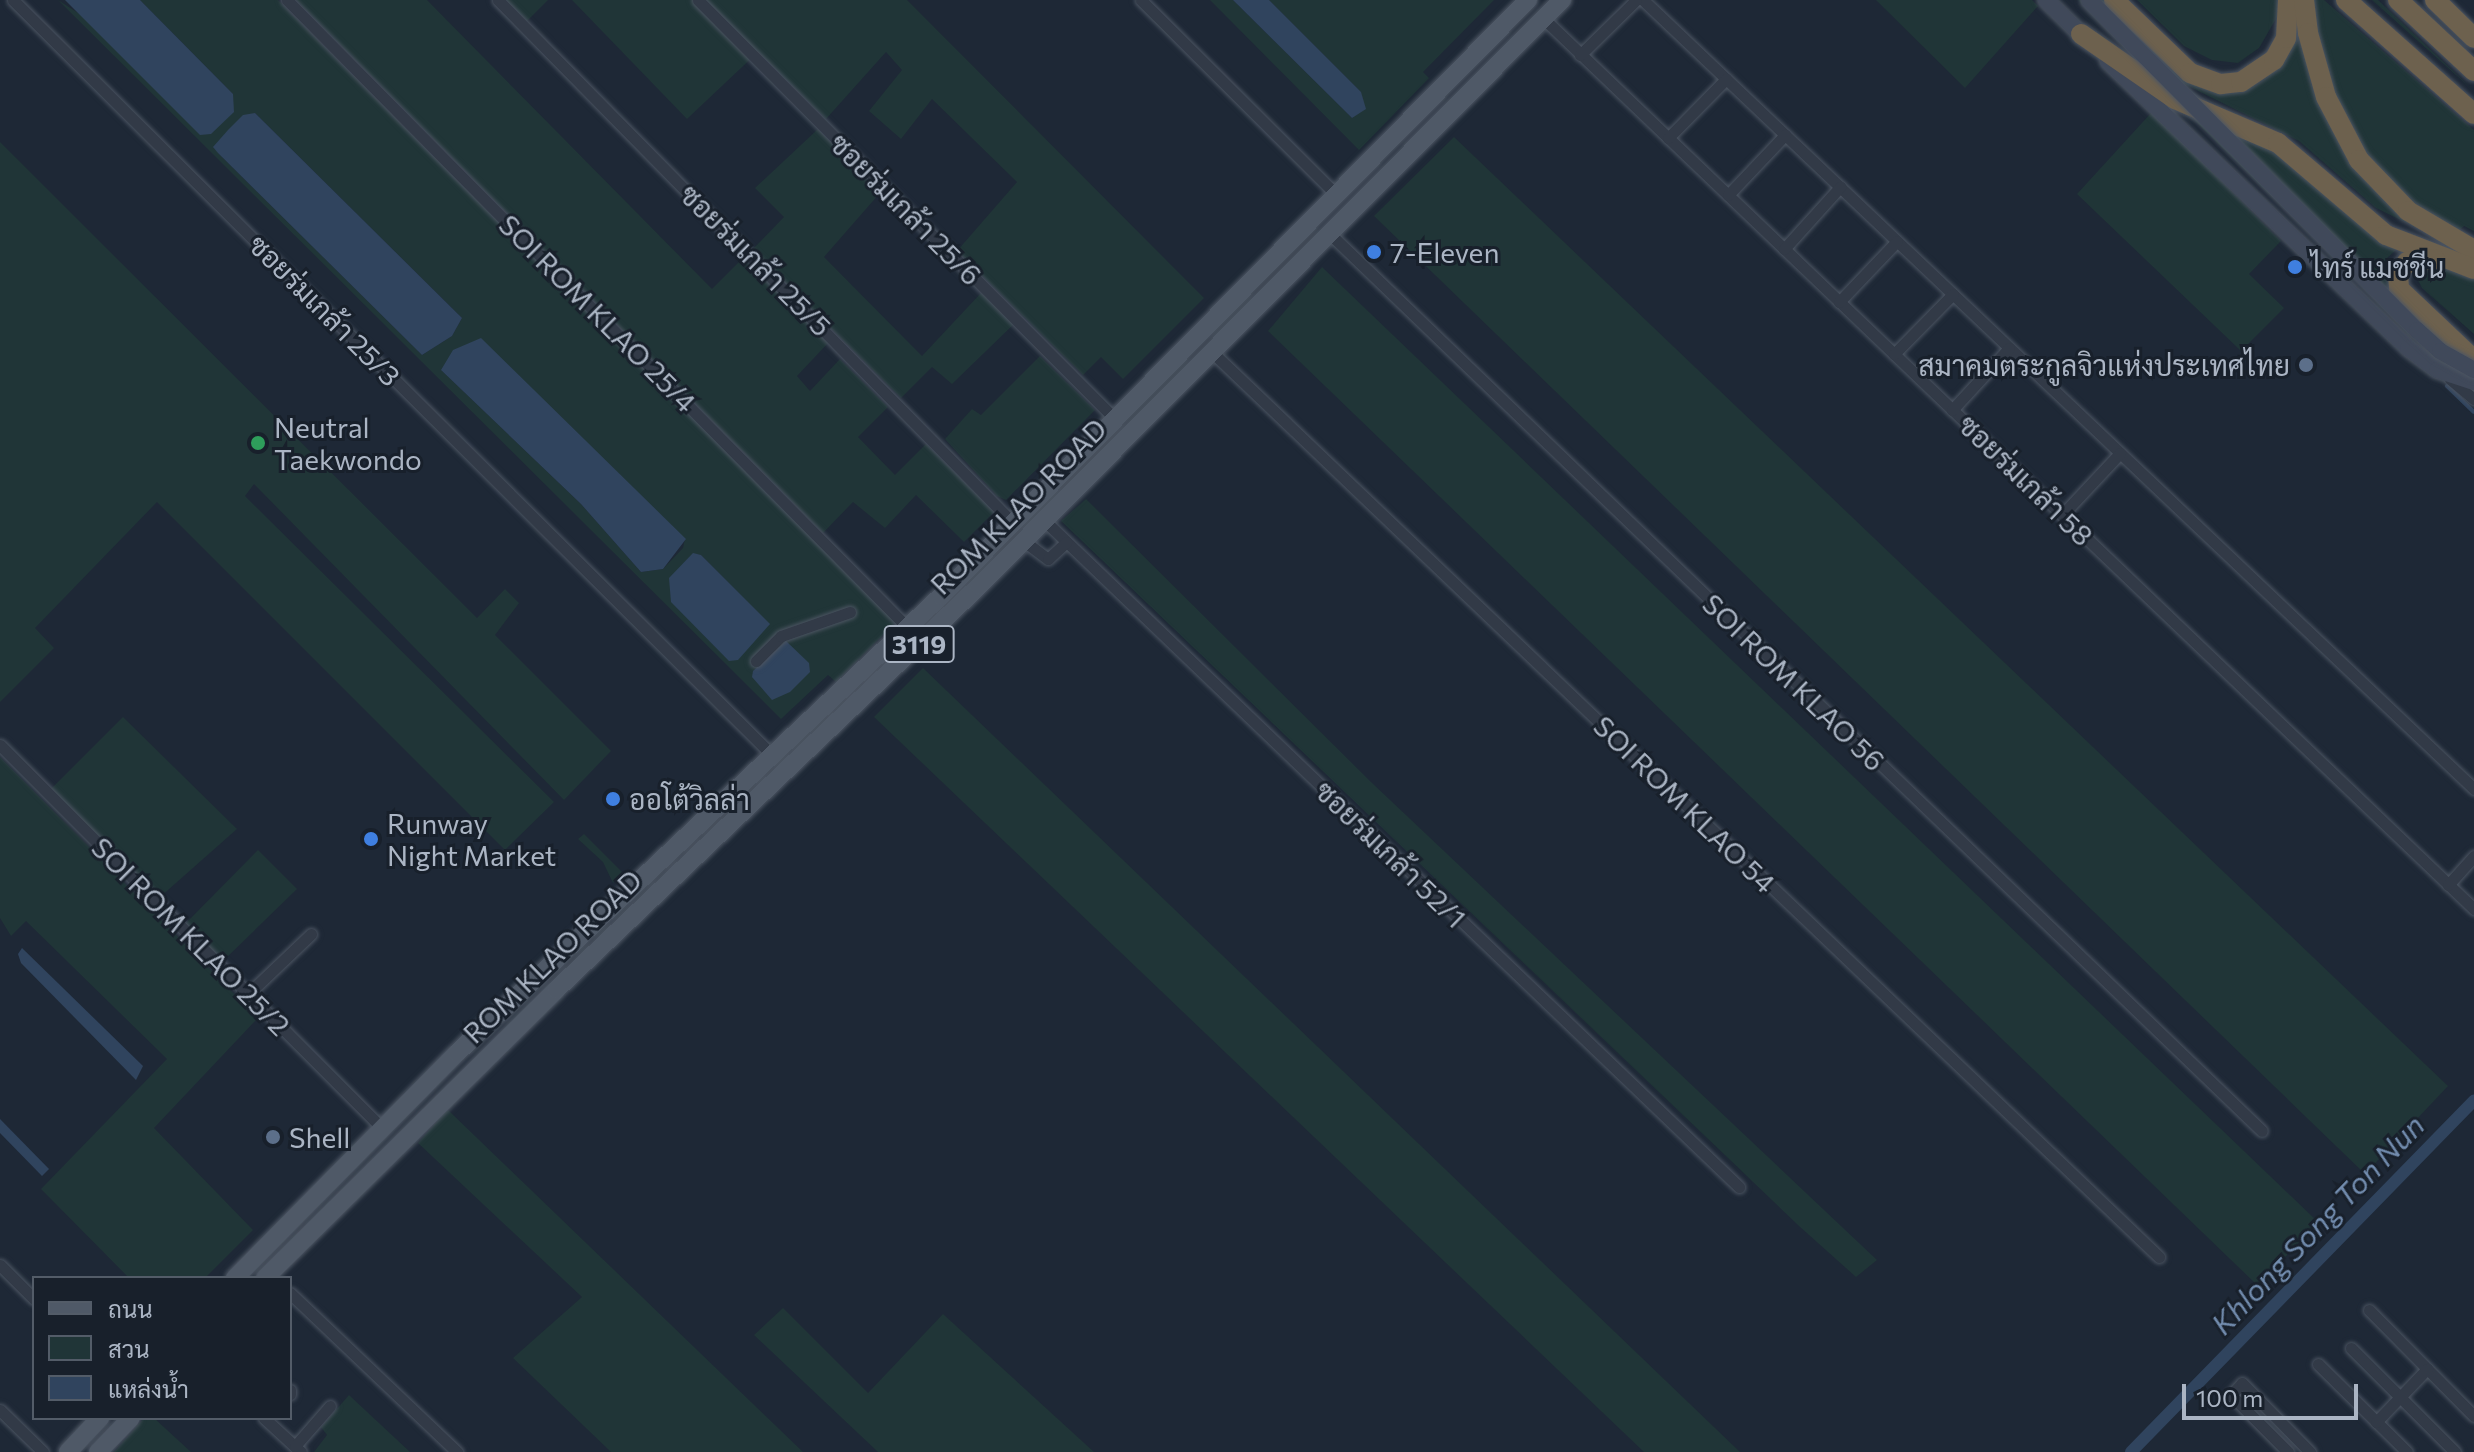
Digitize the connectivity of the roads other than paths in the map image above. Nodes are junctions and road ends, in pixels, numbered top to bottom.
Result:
1 (13, 0) edge
2 (287, 0) edge
3 (498, 0) edge
4 (698, 0) edge
5 (1141, 0) edge
6 (1528, 0) edge
7 (1562, 0) edge
8 (1636, 0) edge
9 (1643, 0) edge
10 (2046, 0) edge
11 (2089, 0) edge
12 (2114, 0) edge
13 (2288, 0) edge
14 (2304, 0) edge
15 (2346, 0) edge
16 (2398, 0) edge
17 (2435, 0) edge
18 (1543, 18) junction
19 (2081, 34) junction
20 (2474, 38) edge
21 (1580, 55) junction
22 (2474, 71) edge
23 (1726, 79) junction
24 (2474, 114) edge
25 (1785, 135) junction
26 (1668, 138) junction
27 (1840, 187) junction
28 (1335, 193) junction
29 (1728, 195) junction
30 (1328, 232) junction
31 (1897, 241) junction
32 (1784, 249) junction
33 (2474, 250) edge
34 (2443, 259) junction
35 (2474, 269) edge
36 (1953, 294) junction
37 (1839, 302) junction
38 (2009, 348) junction
39 (1212, 352) junction
40 (1894, 354) junction
41 (2474, 360) edge
42 (2437, 370) junction
43 (2474, 370) edge
44 (2474, 382) edge
45 (2474, 399) edge
46 (1952, 410) junction
47 (1114, 418) junction
48 (2120, 453) junction
49 (2062, 515) junction
50 (1045, 521) junction
51 (1012, 522) junction
52 (1024, 541) junction
53 (1066, 542) junction
54 (850, 612) dead end
55 (908, 628) junction
56 (756, 661) dead end
57 (0, 745) edge
58 (772, 755) junction
59 (2474, 789) edge
60 (2474, 856) edge
61 (2448, 885) junction
62 (2474, 909) edge
63 (311, 934) dead end
64 (248, 994) junction
65 (382, 1128) junction
66 (2262, 1131) dead end
67 (1739, 1187) dead end
68 (2159, 1257) dead end
69 (0, 1265) edge
70 (237, 1276) edge
71 (270, 1276) edge
72 (292, 1295) edge
73 (32, 1297) edge
74 (2369, 1310) dead end
75 (2351, 1348) dead end
76 (2318, 1364) dead end
77 (2427, 1369) junction
78 (2400, 1397) junction
79 (330, 1406) dead end
80 (0, 1410) edge
81 (2474, 1416) edge
82 (98, 1420) edge
83 (129, 1420) edge
84 (268, 1420) edge
85 (2376, 1422) junction
86 (298, 1449) edge
87 (43, 1452) edge
88 (68, 1452) edge
89 (98, 1452) edge
90 (457, 1452) edge
91 (2288, 1452) edge
92 (2310, 1452) edge
93 (2407, 1452) edge
94 (2455, 1452) edge

1 - 58 street, ซอยร่มเกล้า 25/3
2 - 55 street, SOI ROM KLAO 25/4
3 - 51 street, ซอยร่มเกล้า 25/5
4 - 47 street, ซอยร่มเกล้า 25/6
5 - 28 street
6 - 28 main road, ROM KLAO ROAD / 3119
7 - 18 main road, ROM KLAO ROAD / 3119
8 - 21 street
9 - 23 street
10 - 19 main road
11 - 43 main road, bridge
12 - 13 highway
14 - 33 highway
15 - 24 highway
16 - 22 highway
17 - 20 highway
18 - 21 street, ซอยร่มเกล้า 58
18 - 30 main road, ROM KLAO ROAD / 3119
19 - 34 highway
19 - 42 main road
21 - 26 street, ซอยร่มเกล้า 58
23 - 25 street
23 - 26 street
25 - 27 street
25 - 29 street
26 - 29 street, ซอยร่มเกล้า 58
27 - 31 street
27 - 32 street
28 - 47 main road, ROM KLAO ROAD / 3119
29 - 32 street, ซอยร่มเกล้า 58
30 - 39 main road, ROM KLAO ROAD / 3119
30 - 66 street, SOI ROM KLAO 56
31 - 36 street
31 - 37 street
32 - 37 street, ซอยร่มเกล้า 58
34 - 35 highway
34 - 41 highway
36 - 38 street
36 - 40 street
37 - 40 street, ซอยร่มเกล้า 58
38 - 46 street
38 - 48 street
39 - 50 main road, ROM KLAO ROAD / 3119
39 - 68 street, SOI ROM KLAO 54
40 - 46 street, ซอยร่มเกล้า 58
42 - 44 main road
42 - 45 street
46 - 49 street, ซอยร่มเกล้า 58
47 - 51 main road, ROM KLAO ROAD / 3119
48 - 49 street
48 - 59 street
49 - 61 street, ซอยร่มเกล้า 58
50 - 52 main road, ROM KLAO ROAD / 3119
50 - 53 street, ซอยร่มเกล้า 52/1
51 - 55 main road, ROM KLAO ROAD / 3119
52 - 53 street
52 - 71 main road, ROM KLAO ROAD / 3119
53 - 67 street, ซอยร่มเกล้า 52/1
54 - 56 street
55 - 58 main road, ROM KLAO ROAD / 3119
57 - 64 street, SOI ROM KLAO 25/2
58 - 65 main road, ROM KLAO ROAD / 3119
60 - 61 street
61 - 62 street, ซอยร่มเกล้า 58
63 - 64 street
64 - 65 street, SOI ROM KLAO 25/2
65 - 70 main road, ROM KLAO ROAD / 3119
69 - 73 street
72 - 90 street
74 - 77 street
75 - 78 street
76 - 85 street
77 - 78 street
77 - 81 street
78 - 85 street
78 - 94 street
79 - 86 street
80 - 87 street
82 - 88 main road
83 - 89 main road
84 - 86 street
85 - 93 street
91 - 92 street

